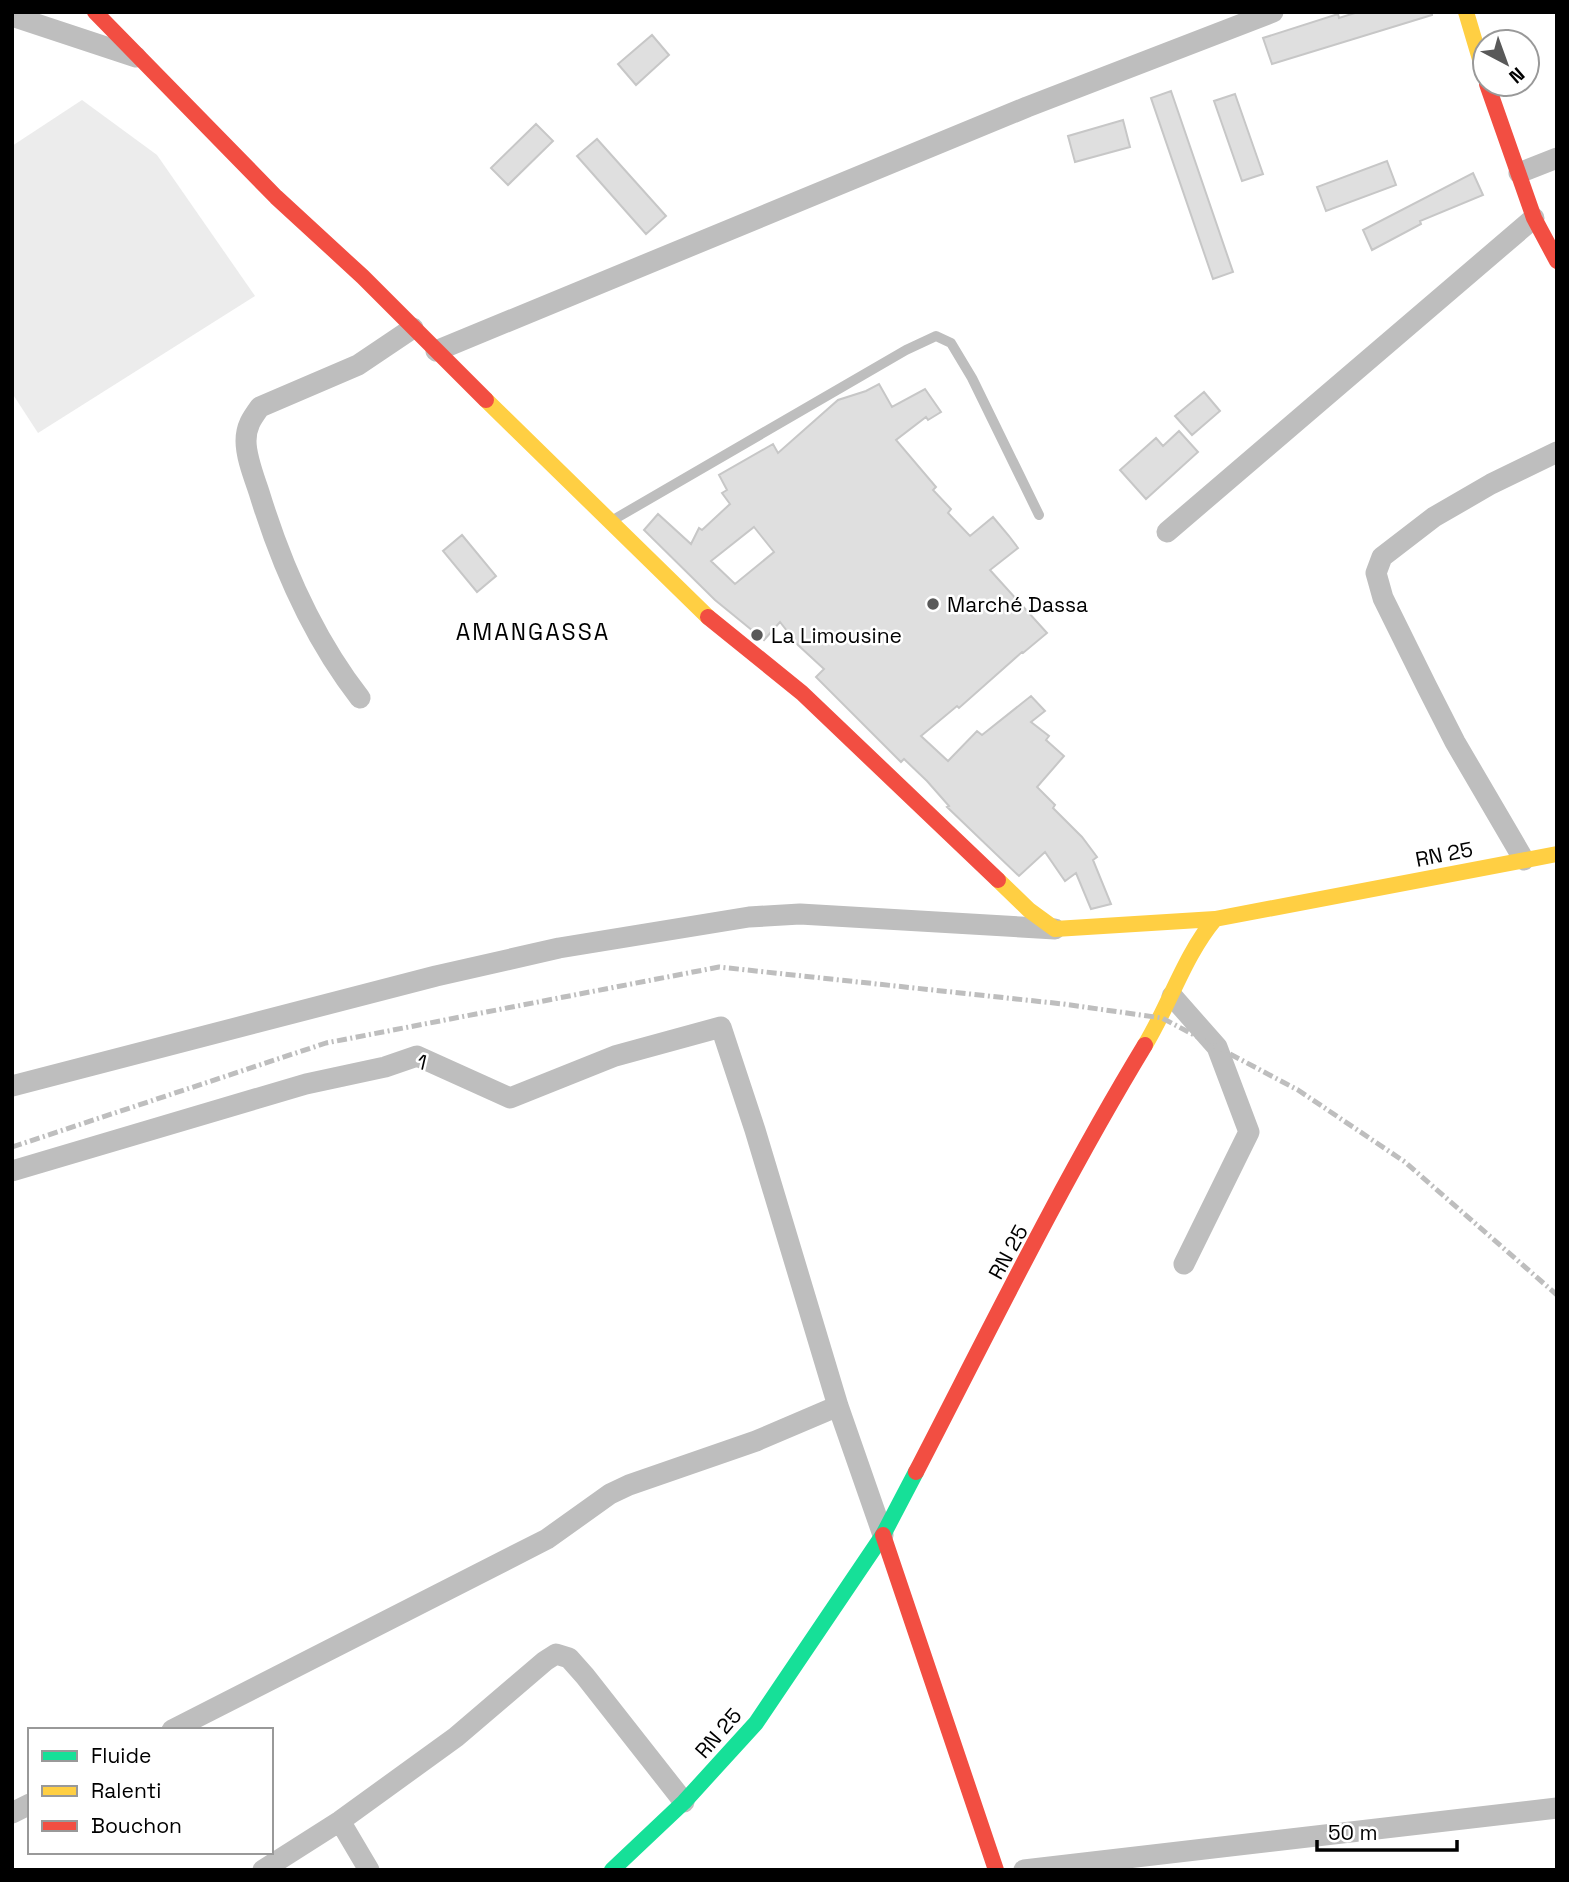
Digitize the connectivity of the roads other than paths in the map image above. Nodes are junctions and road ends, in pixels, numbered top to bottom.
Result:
1 (95, 12) edge
2 (1273, 12) edge
3 (1466, 12) edge
4 (12, 16) edge
5 (1471, 29) edge
6 (138, 58) junction
7 (1493, 98) edge
8 (1557, 158) edge
9 (1518, 173) junction
10 (1534, 218) junction
11 (1557, 261) edge
12 (413, 328) junction
13 (436, 351) junction
14 (1557, 452) edge
15 (1039, 514) dead end
16 (610, 522) junction
17 (1167, 532) dead end
18 (360, 698) dead end
19 (1557, 854) edge
20 (1524, 860) junction
21 (1215, 919) junction
22 (1055, 929) junction
23 (1172, 996) junction
24 (12, 1086) edge
25 (12, 1171) edge
26 (1184, 1264) dead end
27 (838, 1406) junction
28 (883, 1535) junction
29 (176, 1728) edge
30 (684, 1802) junction
31 (28, 1805) edge
32 (1557, 1808) edge
33 (12, 1813) edge
34 (340, 1821) junction
35 (263, 1870) edge
36 (369, 1870) edge
37 (612, 1870) edge
38 (996, 1870) edge
39 (1024, 1870) edge

1 - 6 main road
2 - 13 street
3 - 5 main road
4 - 6 street
6 - 12 main road
7 - 9 main road
8 - 9 street
9 - 10 main road
10 - 11 main road
10 - 17 street
12 - 13 main road
12 - 18 street
13 - 16 main road
14 - 20 street
15 - 16 lane
16 - 22 main road
19 - 20 main road, RN 25 / RN 25
20 - 21 main road, RN 25 / RN 25
21 - 22 main road
21 - 23 main road, RN 25 / RN 25
22 - 24 street
23 - 26 street
23 - 28 main road, RN 25 / RN 25
25 - 27 street, 1
27 - 28 street
27 - 29 street
28 - 30 main road, RN 25 / RN 25
28 - 38 main road
30 - 34 street
30 - 37 main road, RN 25 / RN 25
31 - 33 street
32 - 39 street
34 - 35 street
34 - 36 street

